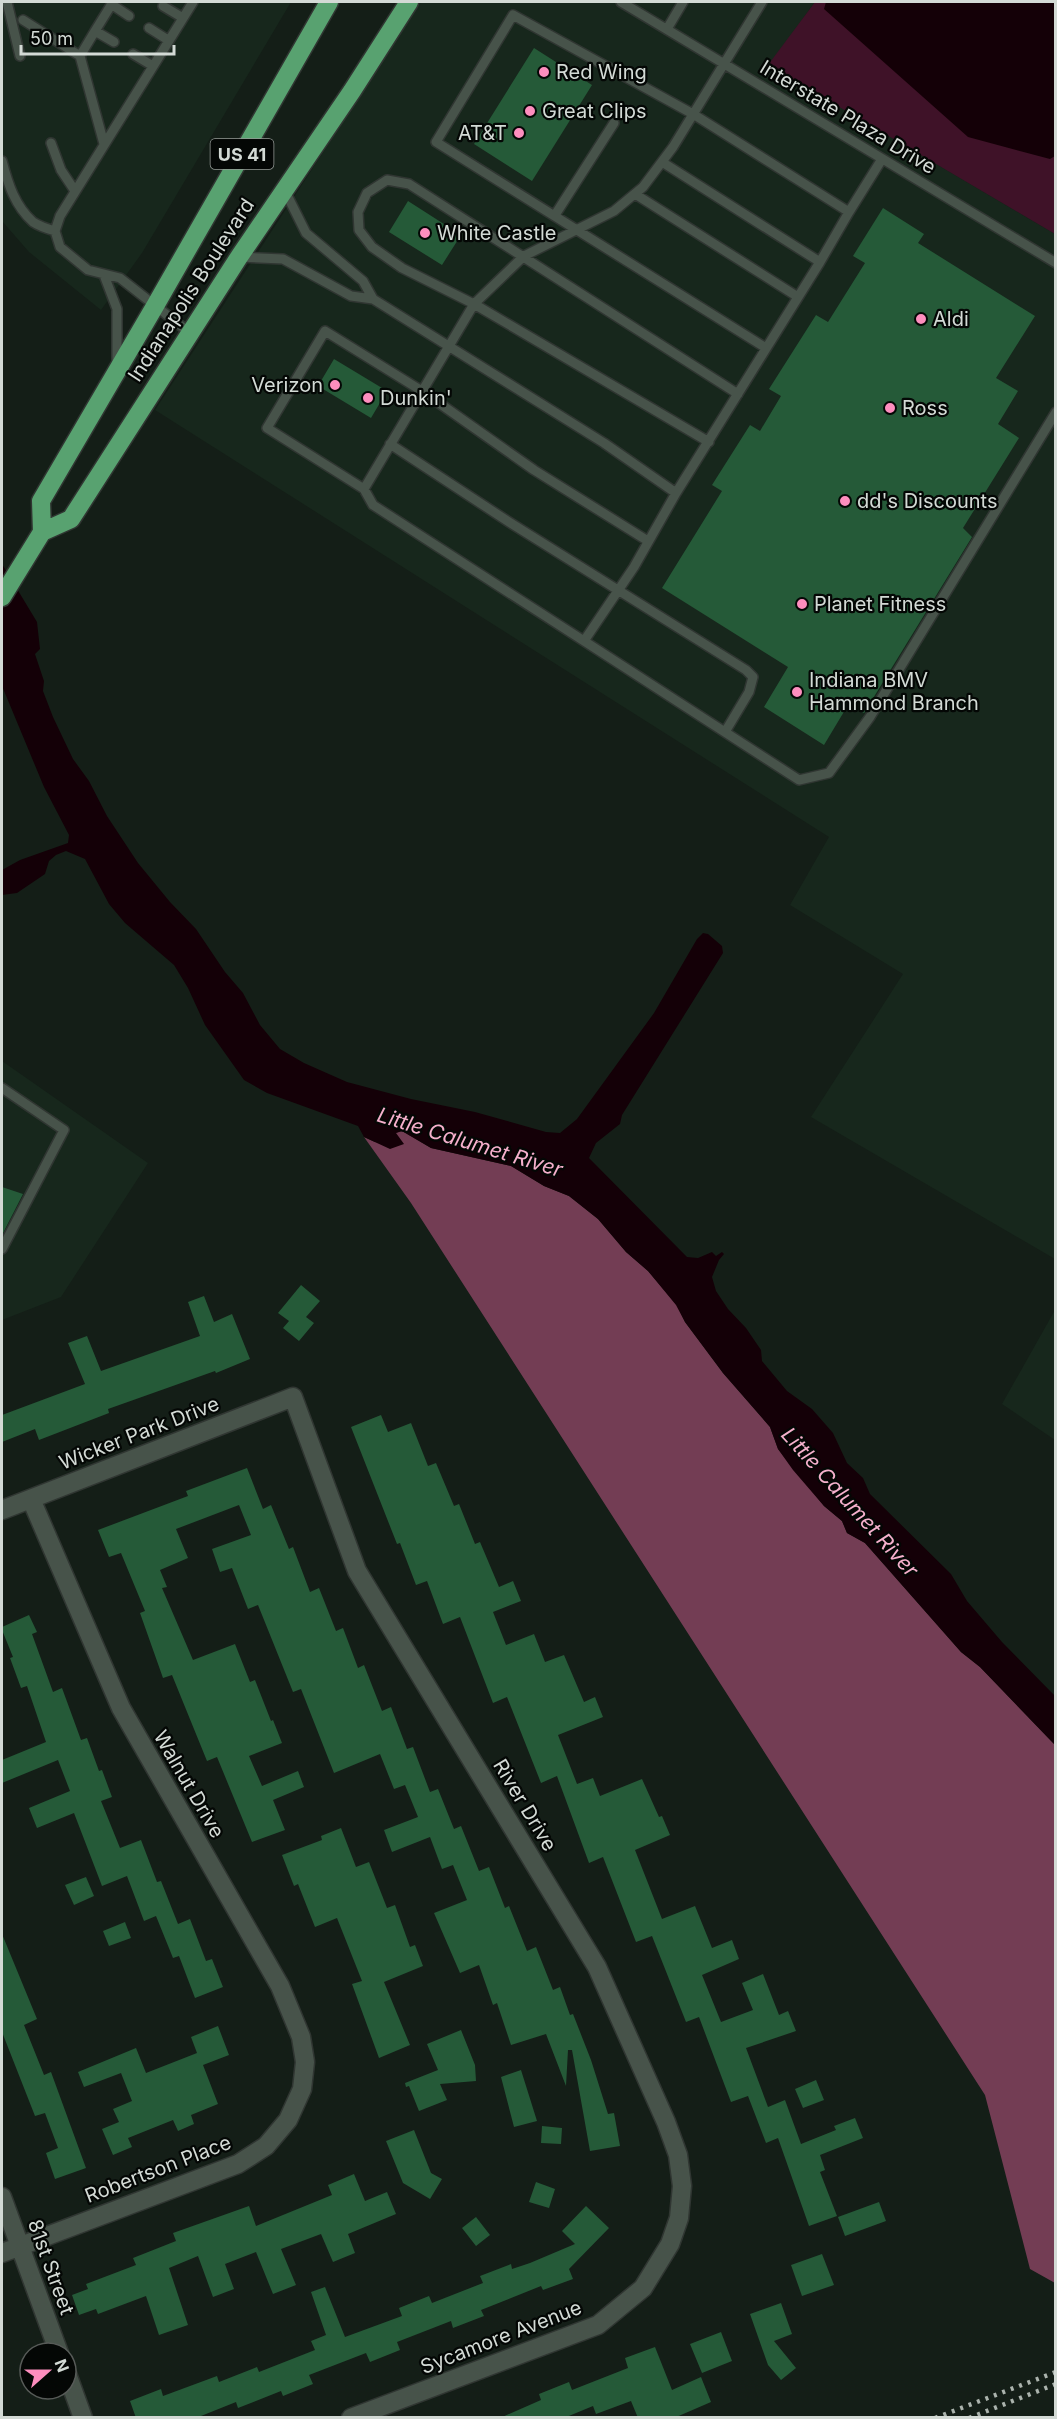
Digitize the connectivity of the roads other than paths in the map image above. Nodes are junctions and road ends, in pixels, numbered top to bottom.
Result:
1 (8, 2) edge
2 (193, 2) edge
3 (329, 2) edge
4 (409, 2) edge
5 (621, 2) edge
6 (682, 2) edge
7 (762, 2) edge
8 (112, 3) edge
9 (163, 6) dead end
10 (129, 16) dead end
11 (183, 18) junction
12 (22, 20) dead end
13 (149, 28) dead end
14 (667, 29) junction
15 (95, 31) junction
16 (168, 40) junction
17 (114, 42) dead end
18 (133, 54) dead end
19 (20, 56) dead end
20 (80, 56) junction
21 (723, 63) junction
22 (153, 66) junction
23 (693, 114) junction
24 (614, 123) dead end
25 (51, 143) dead end
26 (104, 144) junction
27 (882, 159) junction
28 (2, 161) edge
29 (662, 162) junction
30 (284, 189) junction
31 (75, 191) junction
32 (635, 194) junction
33 (849, 212) junction
34 (555, 215) junction
35 (577, 228) junction
36 (56, 231) junction
37 (524, 256) junction
38 (239, 257) junction
39 (820, 262) junction
40 (1056, 263) edge
41 (104, 276) junction
42 (798, 297) junction
43 (373, 299) junction
44 (474, 304) junction
45 (155, 306) junction
46 (190, 333) junction
47 (448, 347) junction
48 (766, 348) junction
49 (117, 369) junction
50 (422, 391) junction
51 (738, 394) junction
52 (1056, 412) edge
53 (709, 442) junction
54 (390, 444) junction
55 (364, 489) junction
56 (676, 492) junction
57 (42, 532) junction
58 (648, 541) junction
59 (619, 589) junction
60 (2, 597) edge
61 (584, 641) junction
62 (725, 732) junction
63 (2, 1088) edge
64 (2, 1249) edge
65 (293, 1397) joint
66 (31, 1499) junction
67 (2, 1510) edge
68 (302, 2089) joint
69 (2, 2197) edge
70 (670, 2244) joint
71 (20, 2246) junction
72 (2, 2253) edge
73 (55, 2341) edge
74 (77, 2401) edge
75 (83, 2418) edge
76 (351, 2418) edge

1 - 19 lane
2 - 11 lane
3 - 45 highway, Indianapolis Boulevard / US 41
4 - 30 highway, Indianapolis Boulevard / US 41
5 - 14 lane, Interstate Plaza Drive
6 - 14 lane
7 - 21 lane
8 - 10 lane
8 - 15 lane
9 - 11 lane
11 - 16 lane
12 - 20 lane
13 - 16 lane
14 - 21 lane, Interstate Plaza Drive
15 - 17 lane
15 - 20 lane
16 - 22 lane
18 - 22 lane
20 - 26 lane
21 - 23 lane
21 - 27 lane, Interstate Plaza Drive
22 - 26 lane
23 - 29 lane
23 - 33 lane
23 - 34 lane
24 - 34 lane
25 - 31 lane
26 - 31 lane
27 - 33 lane
27 - 40 lane, Interstate Plaza Drive
28 - 36 lane
29 - 32 lane
29 - 39 lane
30 - 38 highway, Indianapolis Boulevard / US 41
30 - 43 lane
31 - 36 lane
32 - 35 lane
32 - 42 lane
33 - 39 lane
34 - 35 lane
35 - 37 lane
35 - 48 lane
36 - 41 lane
37 - 44 lane
37 - 44 lane
37 - 51 lane
38 - 43 lane
38 - 46 highway, Indianapolis Boulevard / US 41
39 - 42 lane
41 - 45 lane
41 - 49 lane
42 - 48 lane
43 - 47 lane
44 - 47 lane
44 - 53 lane
45 - 46 lane
45 - 49 highway, Indianapolis Boulevard / US 41
46 - 57 highway, Indianapolis Boulevard / US 41
47 - 50 lane
47 - 56 lane
48 - 51 lane
49 - 57 highway, Indianapolis Boulevard / US 41
50 - 54 lane
50 - 55 lane
50 - 58 lane
51 - 53 lane
52 - 62 lane
53 - 56 lane
54 - 55 lane
54 - 59 lane
55 - 61 lane
56 - 58 lane
57 - 60 highway
58 - 59 lane
59 - 61 lane
59 - 62 lane
61 - 62 lane
63 - 64 lane
65 - 66 street, Wicker Park Drive
65 - 70 street, River Drive
66 - 67 street, Wicker Park Drive
66 - 68 street, Walnut Drive
68 - 71 street, Robertson Place
69 - 71 street, 81st Street
70 - 76 street, Sycamore Avenue
71 - 72 street, Robertson Place
71 - 73 street, 81st Street
74 - 75 street

